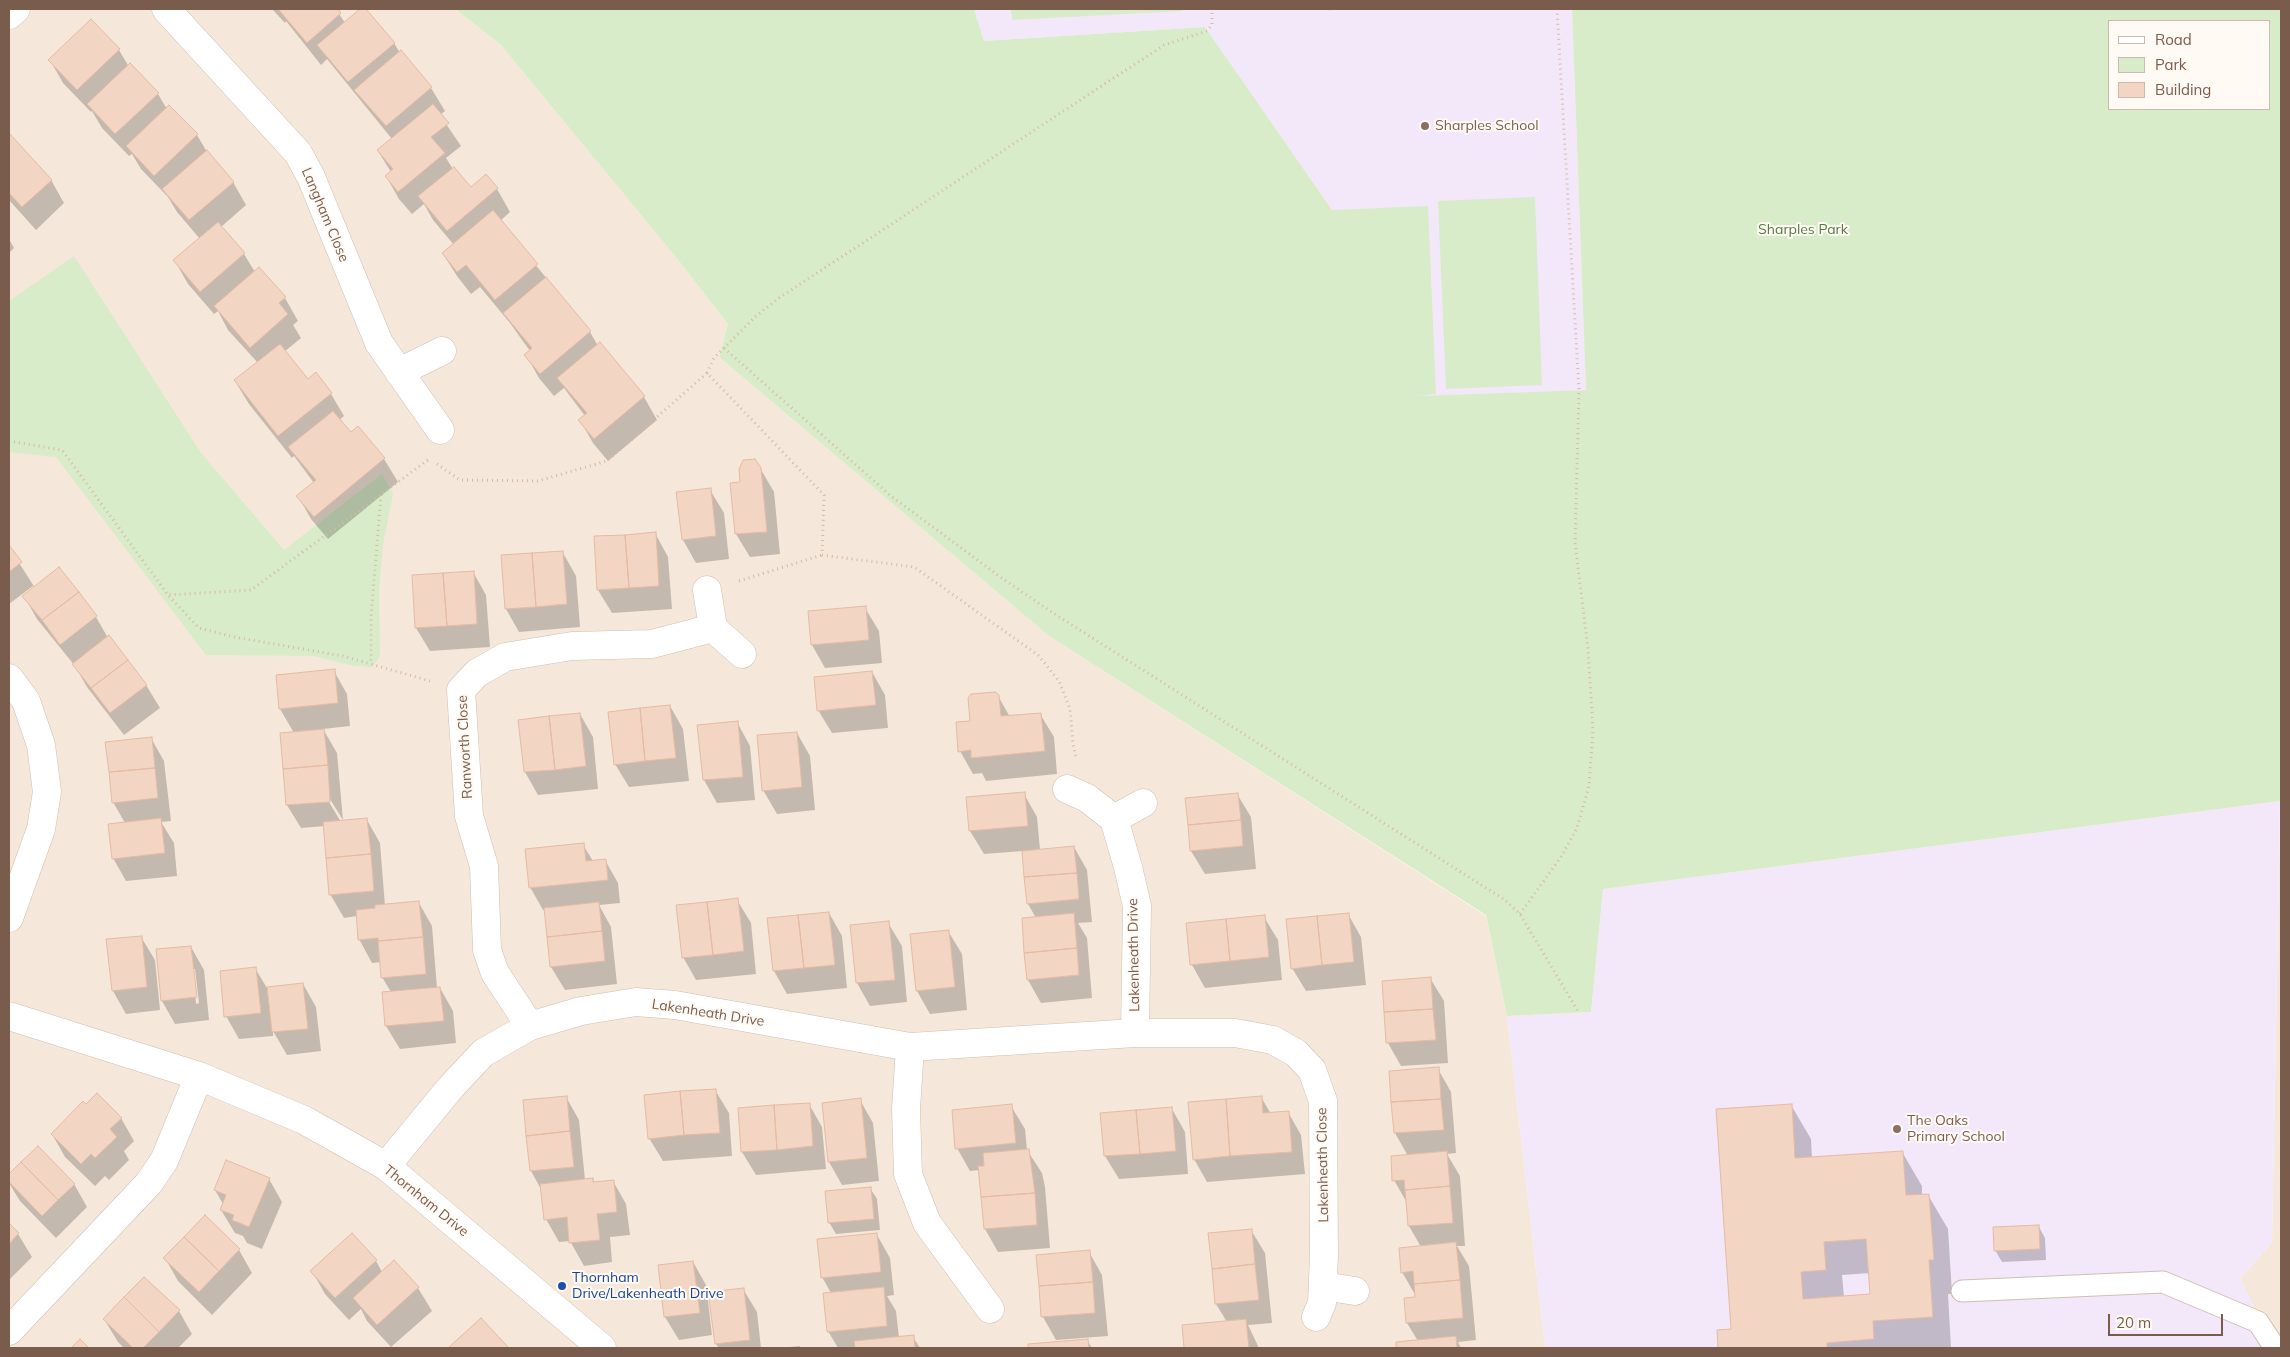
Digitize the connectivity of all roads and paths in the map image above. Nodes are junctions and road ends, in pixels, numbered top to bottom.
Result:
1 (16, 9) edge
2 (166, 9) edge
3 (1212, 9) edge
4 (1557, 9) edge
5 (9, 15) edge
6 (724, 348) junction
7 (442, 351) dead end
8 (398, 372) junction
9 (707, 373) junction
10 (440, 430) dead end
11 (9, 441) edge
12 (381, 495) junction
13 (822, 555) junction
14 (707, 590) joint
15 (168, 596) junction
16 (712, 628) junction
17 (742, 654) dead end
18 (370, 664) junction
19 (9, 678) edge
20 (461, 690) junction
21 (1077, 794) joint
22 (1143, 803) dead end
23 (1114, 819) junction
24 (1520, 914) junction
25 (9, 918) edge
26 (1580, 1013) dead end
27 (9, 1016) edge
28 (530, 1026) junction
29 (1135, 1033) junction
30 (910, 1047) junction
31 (1296, 1053) joint
32 (199, 1076) junction
33 (386, 1166) junction
34 (1323, 1286) junction
35 (1355, 1291) dead end
36 (1962, 1291) dead end
37 (990, 1309) dead end
38 (1316, 1318) dead end
39 (9, 1331) edge
40 (602, 1348) edge
41 (2275, 1348) edge

1 - 5 street
2 - 8 street, Langham Close
3 - 6 path
4 - 24 path
6 - 9 path
6 - 24 path
7 - 8 street
8 - 10 street, Langham Close
9 - 12 path
9 - 13 path
11 - 15 path
12 - 15 path
12 - 18 path
13 - 14 path
13 - 21 path
14 - 16 street
15 - 18 path
16 - 17 street
16 - 20 street, Ranworth Close
18 - 20 path
19 - 25 street
20 - 28 street, Ranworth Close
21 - 23 street
22 - 23 street
23 - 29 street, Lakenheath Drive
24 - 26 path
27 - 32 street, Thornham Drive
28 - 30 street, Lakenheath Drive
28 - 33 street, Lakenheath Drive
29 - 30 street, Lakenheath Drive
29 - 31 street, Lakenheath Drive
30 - 37 street
31 - 34 street, Lakenheath Close
32 - 33 street, Thornham Drive
32 - 39 street
33 - 40 street, Thornham Drive
34 - 35 street
34 - 38 street, Lakenheath Close
36 - 41 lane

